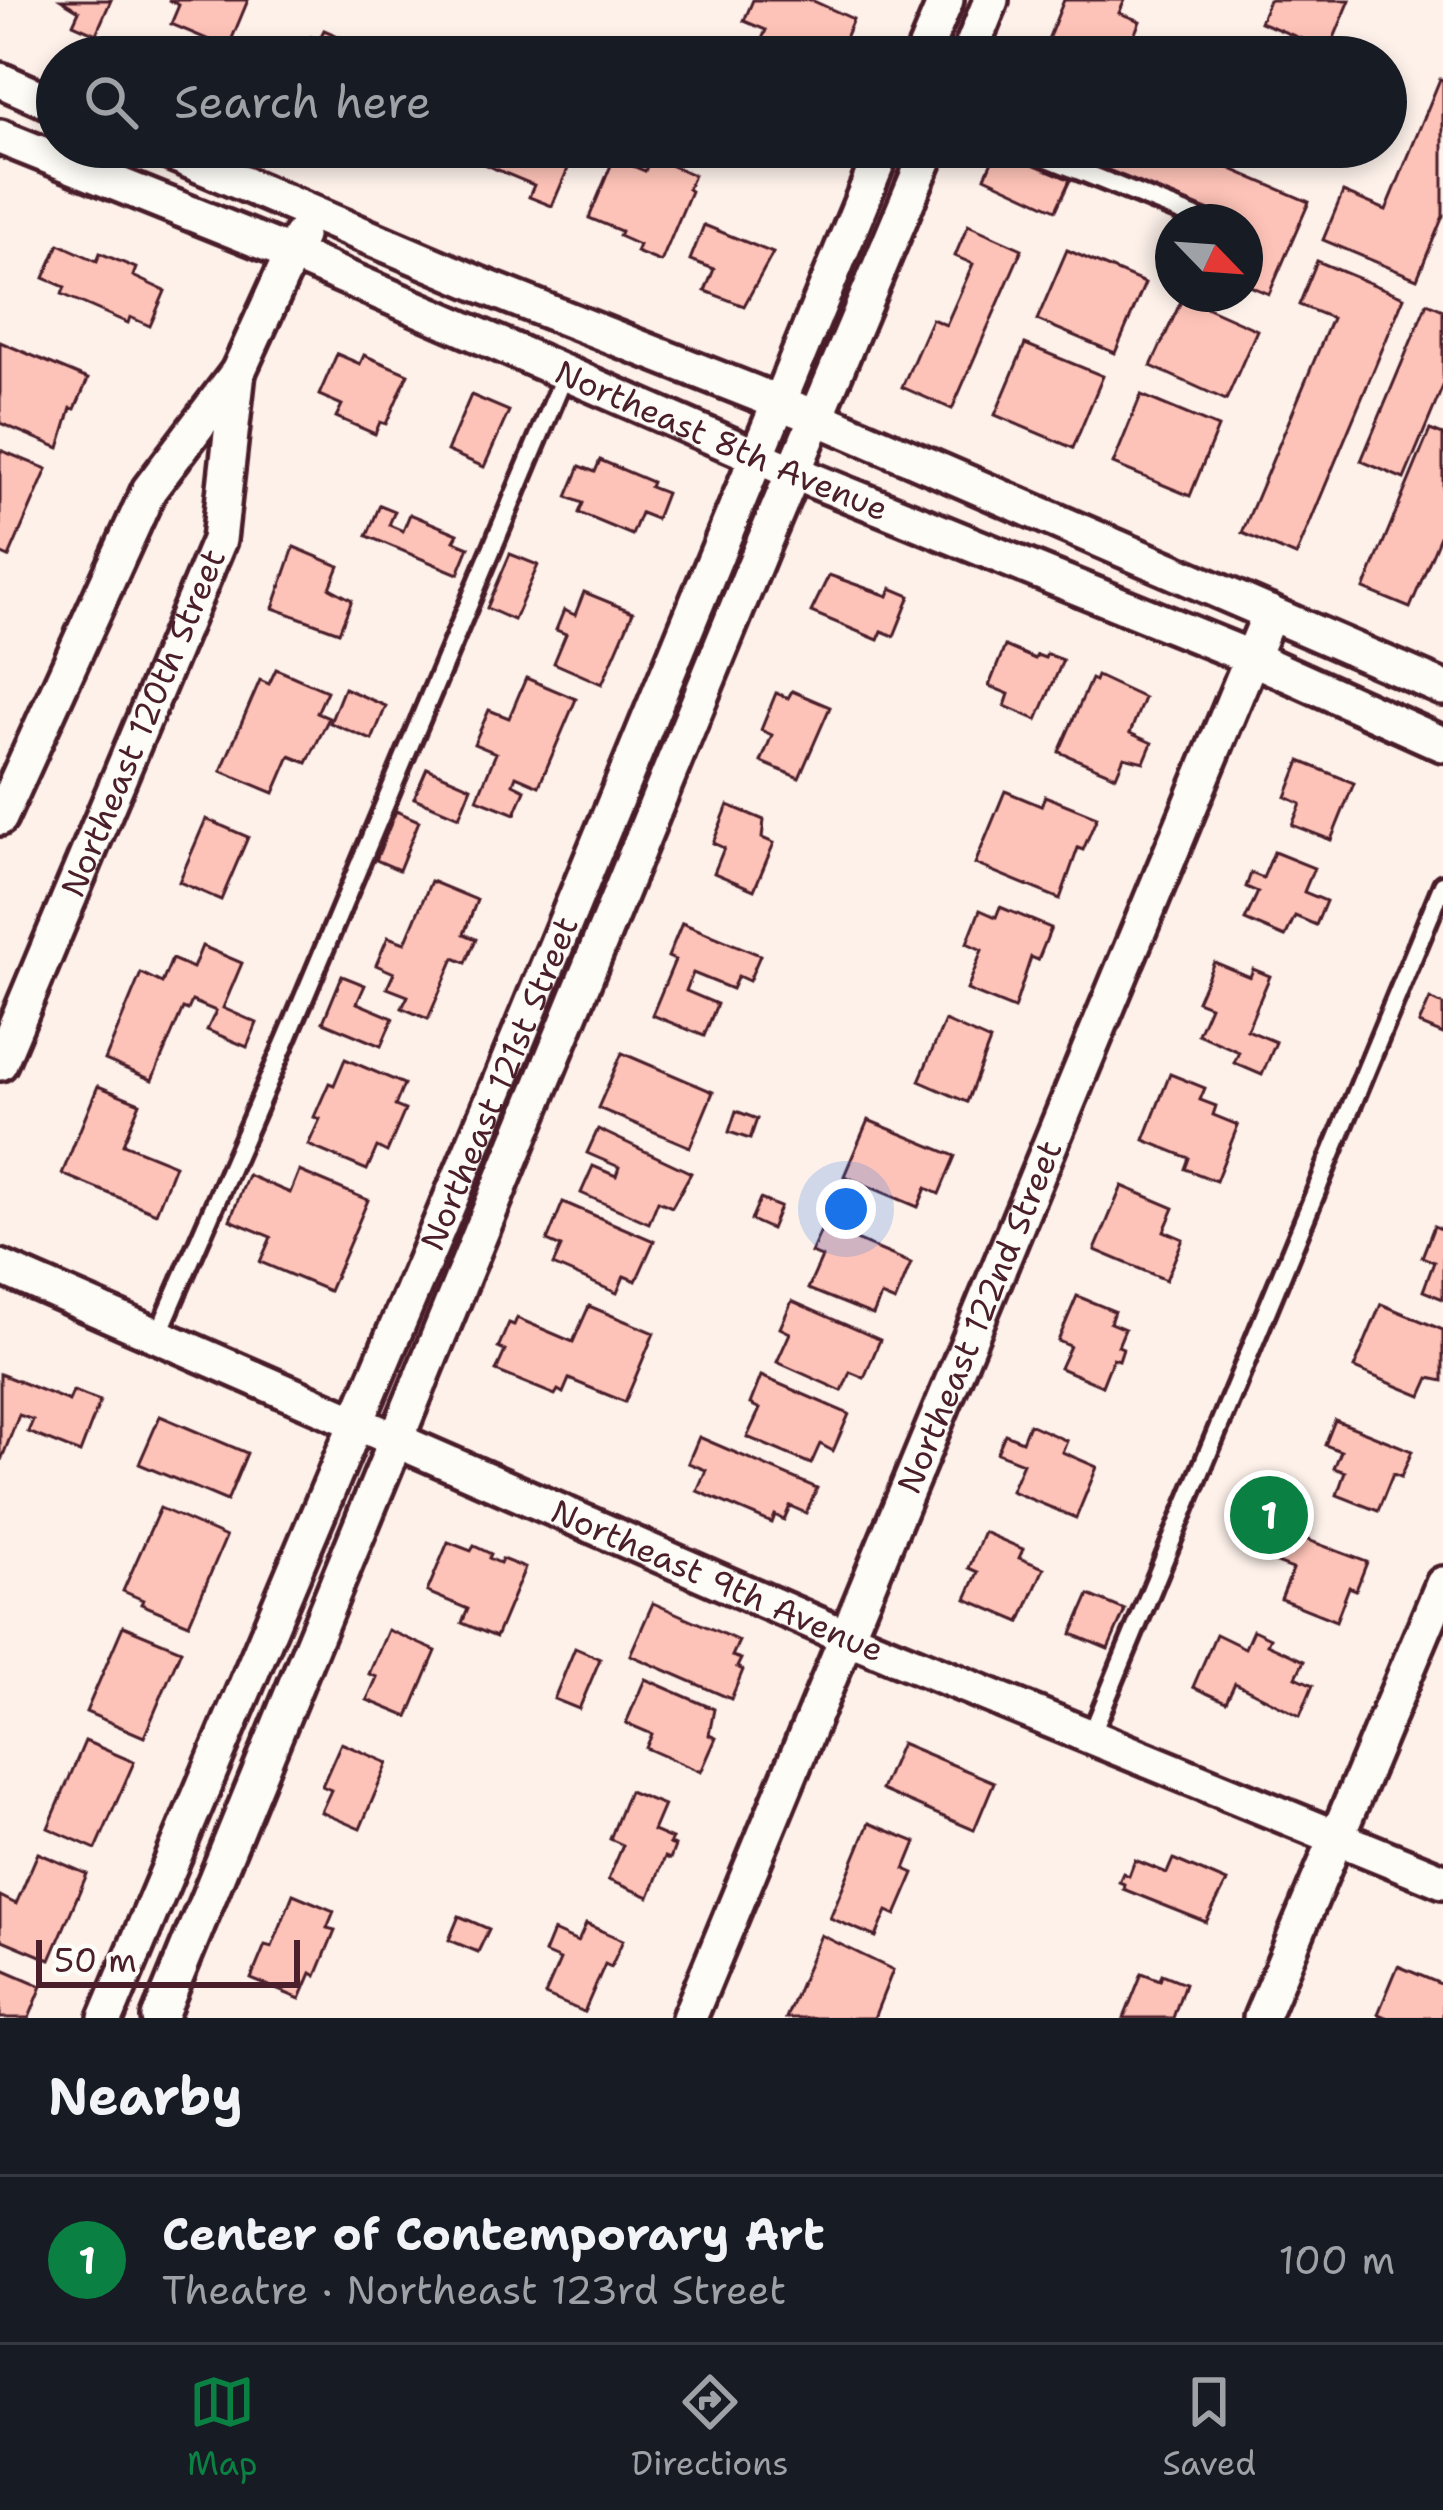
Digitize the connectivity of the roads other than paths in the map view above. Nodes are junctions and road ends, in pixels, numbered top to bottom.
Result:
1 (946, 0) edge
2 (991, 0) edge
3 (931, 36) edge
4 (976, 36) edge
5 (0, 80) edge
6 (36, 95) edge
7 (0, 137) edge
8 (36, 151) edge
9 (77, 168) edge
10 (207, 168) edge
11 (875, 168) edge
12 (921, 168) edge
13 (1074, 168) edge
14 (1162, 204) edge
15 (311, 212) junction
16 (292, 254) junction
17 (238, 372) junction
18 (566, 372) junction
19 (778, 402) junction
20 (818, 418) junction
21 (756, 454) junction
22 (795, 473) junction
23 (1270, 613) junction
24 (1252, 658) junction
25 (1443, 688) edge
26 (1443, 745) edge
27 (0, 818) edge
28 (1443, 884) edge
29 (0, 1063) edge
30 (0, 1267) edge
31 (158, 1334) junction
32 (356, 1420) junction
33 (395, 1437) junction
34 (1443, 1584) edge
35 (848, 1637) junction
36 (1091, 1736) junction
37 (1338, 1837) junction
38 (1443, 1882) edge
39 (106, 2018) edge
40 (159, 2018) edge
41 (689, 2018) edge
42 (1261, 2018) edge

1 - 3 street
2 - 4 street
5 - 6 street
7 - 8 street, Northeast 8th Avenue
9 - 16 street, Northeast 8th Avenue
10 - 15 street, Northeast 8th Avenue
11 - 19 street, Northeast 121st Street
12 - 20 street, Northeast 121st Street
13 - 14 lane
15 - 16 street, Northeast 120th Street
15 - 19 street, Northeast 8th Avenue
16 - 17 street, Northeast 120th Street
16 - 18 street, Northeast 8th Avenue
17 - 27 street, Northeast 120th Street
17 - 29 street, Northeast 120th Street
18 - 21 street, Northeast 8th Avenue
18 - 31 lane
19 - 20 street, Northeast 8th Avenue
19 - 21 street, Northeast 121st Street
20 - 22 street, Northeast 121st Street
20 - 23 street, Northeast 8th Avenue
21 - 22 street, Northeast 8th Avenue
21 - 32 street, Northeast 121st Street
22 - 24 street, Northeast 8th Avenue
22 - 33 street, Northeast 121st Street
23 - 24 street, Northeast 122nd Street
23 - 25 street, Northeast 8th Avenue
24 - 26 street, Northeast 8th Avenue
24 - 35 street, Northeast 122nd Street
28 - 36 lane
30 - 31 street, Northeast 9th Avenue
31 - 32 street, Northeast 9th Avenue
32 - 33 street, Northeast 9th Avenue
32 - 39 street, Northeast 121st Street
33 - 35 street, Northeast 9th Avenue
33 - 40 street, Northeast 121st Street
34 - 37 street
35 - 36 street, Northeast 9th Avenue
35 - 41 street, Northeast 122nd Street
36 - 37 street, Northeast 9th Avenue
37 - 38 street, Northeast 9th Avenue
37 - 42 street

